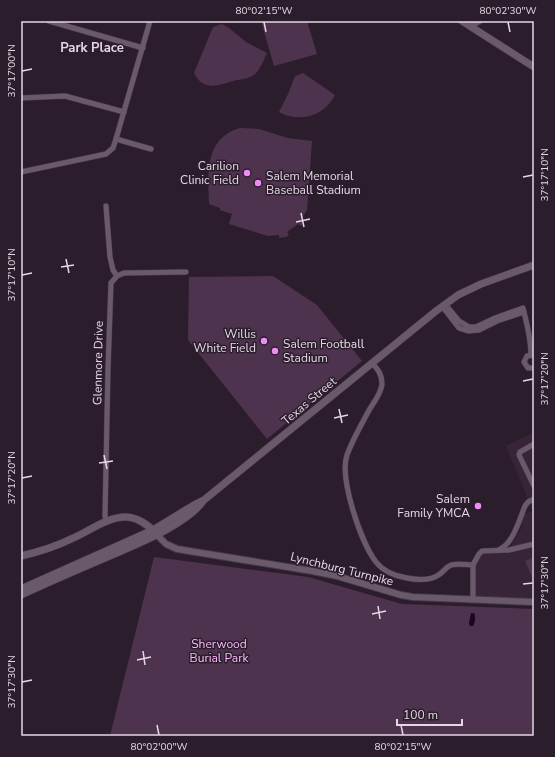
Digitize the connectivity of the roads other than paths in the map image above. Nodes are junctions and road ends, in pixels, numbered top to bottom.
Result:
1 (50, 21) edge
2 (150, 21) edge
3 (462, 21) edge
4 (479, 21) edge
5 (473, 28) junction
6 (143, 48) junction
7 (534, 67) edge
8 (21, 98) edge
9 (124, 112) junction
10 (116, 139) junction
11 (151, 149) dead end
12 (21, 172) edge
13 (106, 206) dead end
14 (534, 265) edge
15 (186, 272) dead end
16 (116, 276) junction
17 (444, 305) junction
18 (533, 355) edge
19 (371, 363) junction
20 (534, 368) edge
21 (534, 444) edge
22 (534, 486) edge
23 (534, 499) edge
24 (107, 522) junction
25 (154, 532) junction
26 (534, 544) edge
27 (495, 551) junction
28 (21, 556) edge
29 (473, 565) junction
30 (21, 589) edge
31 (21, 595) edge
32 (473, 600) junction
33 (534, 602) edge

1 - 6 street
2 - 6 street
3 - 5 main road
4 - 5 street
5 - 7 main road
6 - 9 street
8 - 9 street
9 - 10 street
10 - 11 street
10 - 12 street
13 - 16 street
14 - 17 main road, Texas Street
15 - 16 street
16 - 24 street, Glenmore Drive
17 - 18 street
17 - 19 main road, Texas Street
18 - 20 street
19 - 25 main road, Texas Street
19 - 29 street
21 - 22 street
23 - 27 street
24 - 25 main road, Lynchburg Turnpike
24 - 28 main road, Lynchburg Turnpike
25 - 30 main road, Texas Street
25 - 31 main road, Texas Street
25 - 32 street, Lynchburg Turnpike
26 - 27 street
27 - 29 street
29 - 32 street
32 - 33 street, Lynchburg Turnpike

